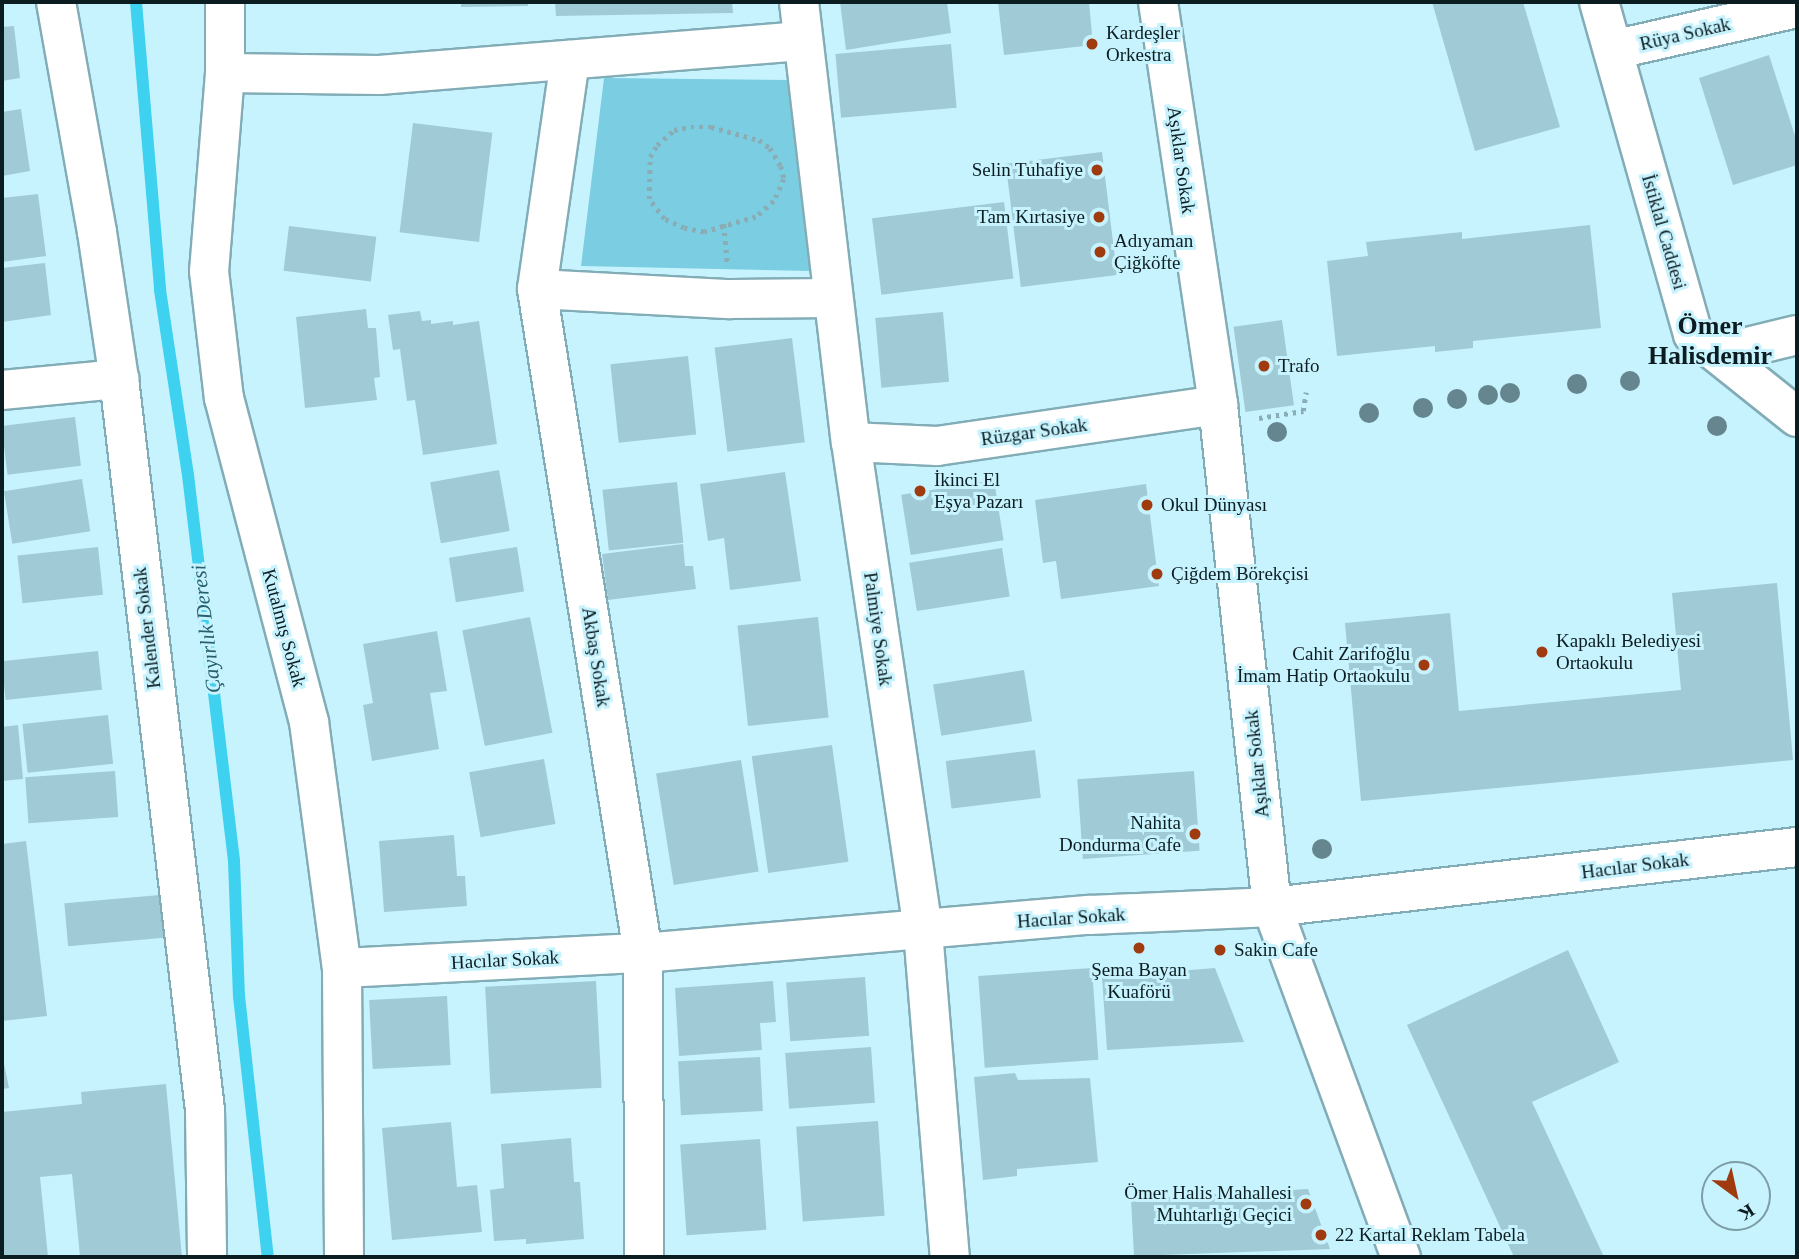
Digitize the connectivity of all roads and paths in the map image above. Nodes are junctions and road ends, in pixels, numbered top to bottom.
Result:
1 (56, 2) edge
2 (225, 2) edge
3 (799, 2) edge
4 (1158, 2) edge
5 (1599, 2) edge
6 (1797, 8) edge
7 (802, 41) junction
8 (1614, 50) junction
9 (570, 60) junction
10 (225, 73) junction
11 (784, 179) joint
12 (537, 289) junction
13 (833, 298) junction
14 (1797, 334) edge
15 (1719, 354) junction
16 (118, 379) junction
17 (2, 390) edge
18 (1306, 392) dead end
19 (1217, 405) junction
20 (1797, 417) edge
21 (1253, 419) dead end
22 (851, 442) junction
23 (1797, 847) edge
24 (1272, 907) junction
25 (923, 931) junction
26 (643, 953) junction
27 (342, 968) junction
28 (207, 1257) edge
29 (344, 1257) edge
30 (644, 1257) edge
31 (950, 1257) edge
32 (1401, 1257) edge

1 - 16 street, Kalender Sokak
2 - 10 street, Kutalmış Sokak
3 - 7 street, Palmiye Sokak
4 - 19 street, Aşıklar Sokak
5 - 8 street, İstiklal Caddesi
6 - 8 street, Rüya Sokak
7 - 9 street
7 - 13 street, Palmiye Sokak
8 - 15 street, İstiklal Caddesi
9 - 10 street
9 - 12 street, Akbaş Sokak
10 - 27 street, Kutalmış Sokak
11 - 11 path
12 - 13 street
12 - 26 street, Akbaş Sokak
13 - 22 street, Palmiye Sokak
14 - 15 street
15 - 20 street, İstiklal Caddesi
16 - 17 street
16 - 28 street, Kalender Sokak
18 - 21 path
19 - 22 street, Rüzgar Sokak
19 - 24 street, Aşıklar Sokak
22 - 25 street, Palmiye Sokak
23 - 24 street, Hacılar Sokak
24 - 25 street, Hacılar Sokak
24 - 32 street, Aşıklar Sokak
25 - 26 street, Hacılar Sokak
25 - 31 street, Palmiye Sokak
26 - 27 street, Hacılar Sokak
26 - 30 street, Akbaş Sokak
27 - 29 street, Kutalmış Sokak

